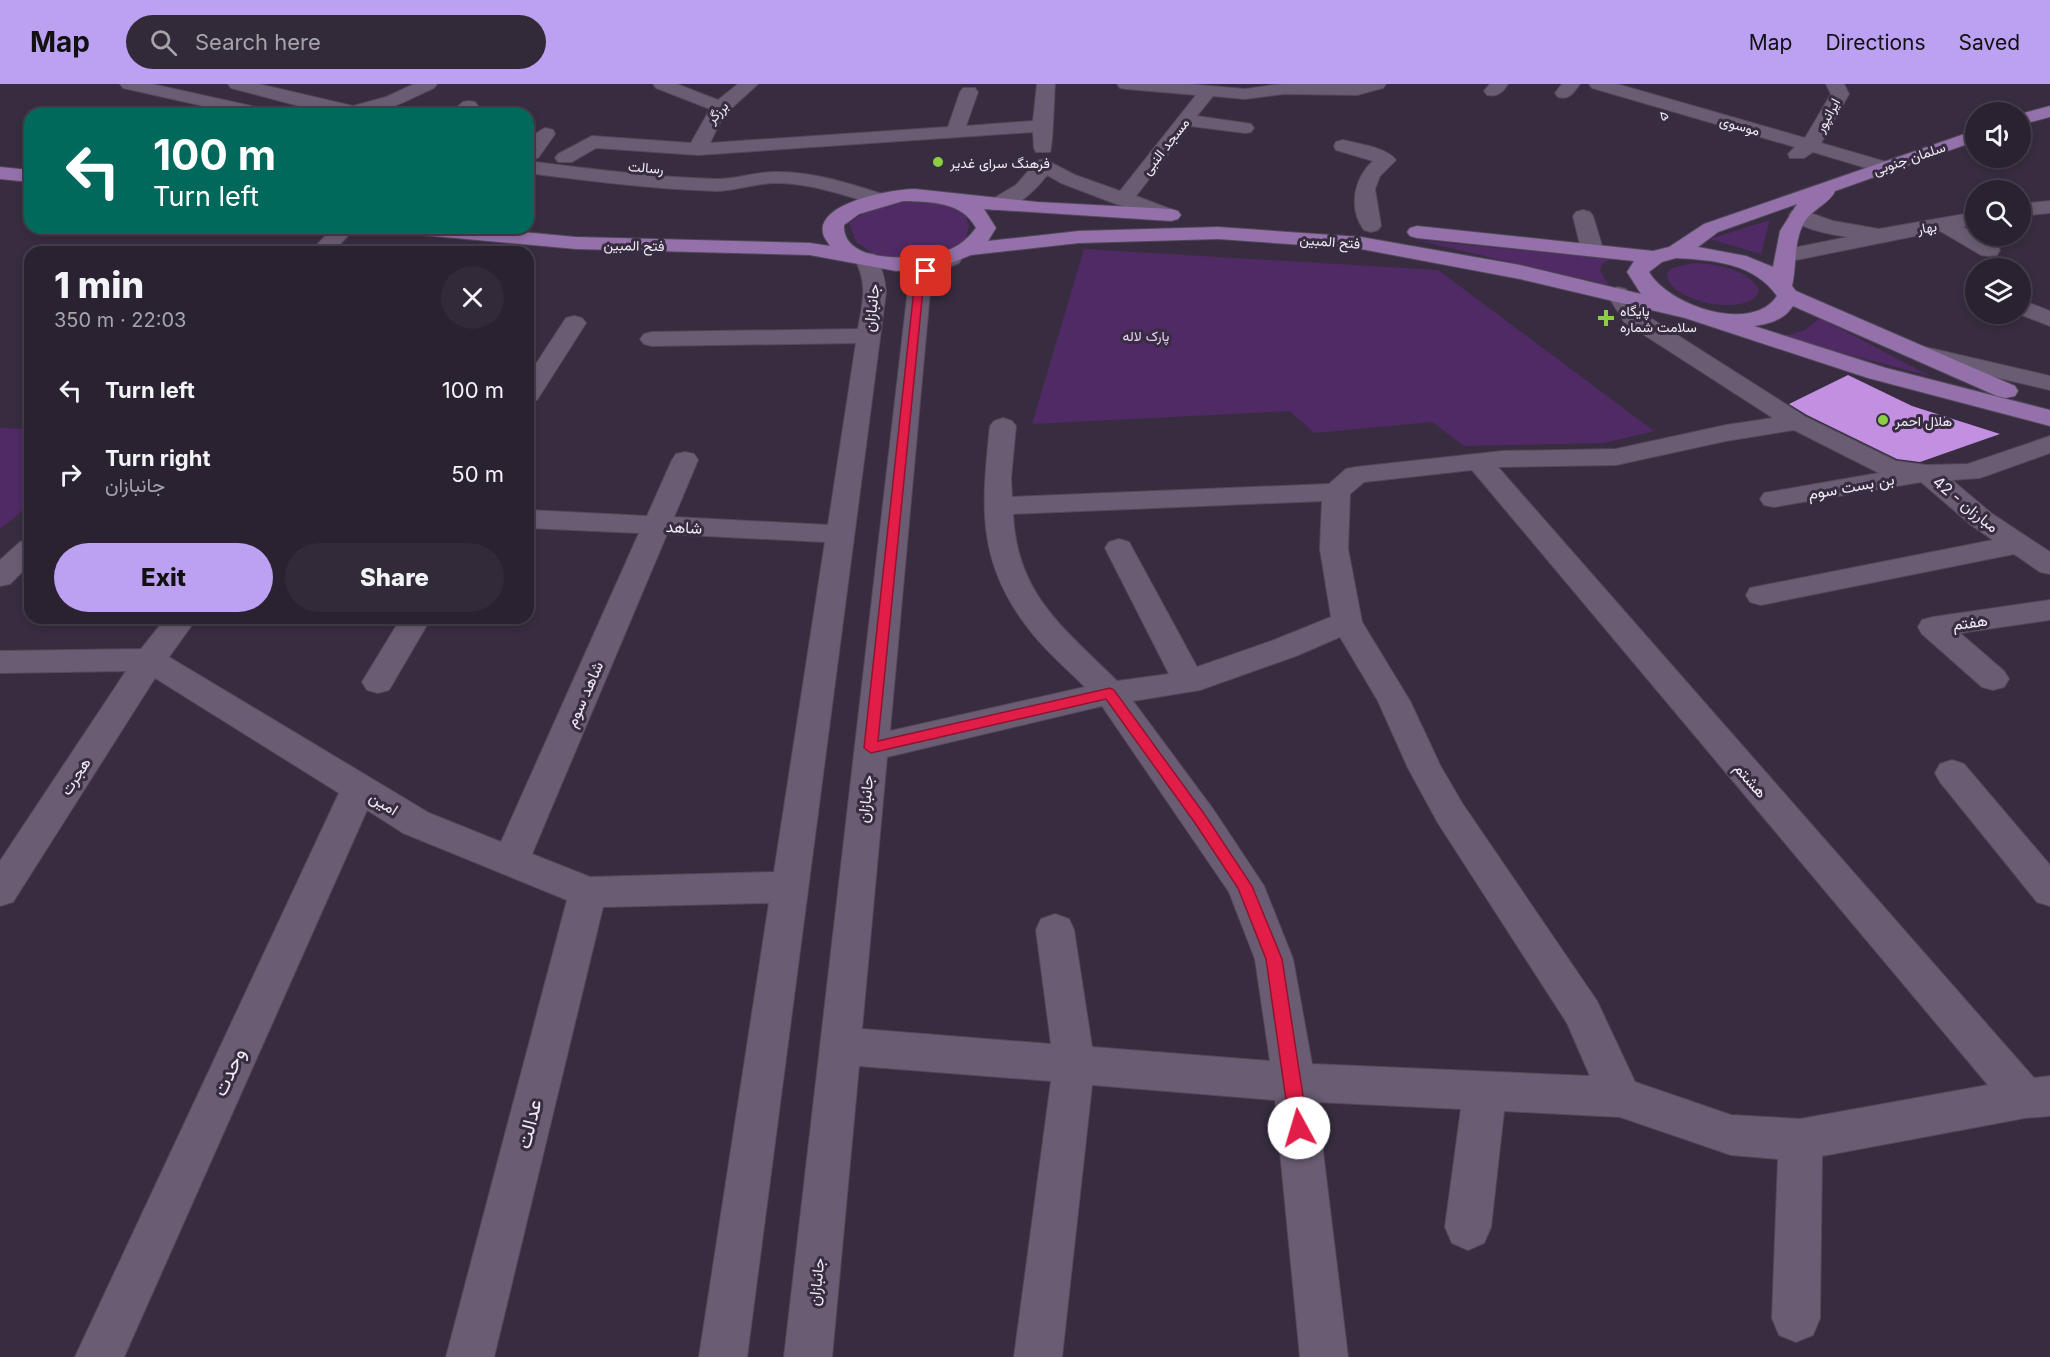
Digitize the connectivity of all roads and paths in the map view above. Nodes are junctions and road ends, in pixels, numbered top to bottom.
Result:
1 (129, 84) edge
2 (237, 84) edge
3 (428, 84) edge
4 (662, 84) edge
5 (748, 84) edge
6 (1046, 84) edge
7 (1126, 84) edge
8 (1377, 84) edge
9 (1598, 84) edge
10 (1835, 84) edge
11 (328, 88) dead end
12 (1628, 88) edge
13 (1247, 89) edge
14 (1268, 91) junction
15 (969, 92) dead end
16 (1207, 92) junction
17 (302, 99) junction
18 (1675, 106) junction
19 (1325, 107) dead end
20 (236, 108) edge
21 (337, 108) edge
22 (372, 108) edge
23 (722, 108) junction
24 (2050, 111) edge
25 (2031, 117) edge
26 (1660, 118) dead end
27 (1185, 120) junction
28 (683, 125) dead end
29 (1042, 126) junction
30 (704, 127) junction
31 (1245, 128) dead end
32 (955, 132) junction
33 (546, 134) dead end
34 (839, 139) junction
35 (1965, 139) edge
36 (1343, 146) dead end
37 (698, 149) junction
38 (1804, 150) junction
39 (565, 158) junction
40 (534, 165) edge
41 (1044, 165) junction
42 (1882, 167) junction
43 (0, 173) edge
44 (24, 175) edge
45 (762, 178) junction
46 (1843, 181) junction
47 (0, 184) edge
48 (836, 186) junction
49 (24, 187) edge
50 (879, 199) junction
51 (951, 200) junction
52 (1123, 200) junction
53 (996, 205) junction
54 (2050, 207) edge
55 (2031, 209) edge
56 (1166, 214) junction
57 (842, 215) junction
58 (1799, 215) junction
59 (1583, 216) dead end
60 (1965, 220) edge
61 (534, 224) edge
62 (1943, 224) junction
63 (1371, 226) junction
64 (339, 234) edge
65 (477, 234) edge
66 (1879, 235) junction
67 (327, 246) edge
68 (1593, 249) junction
69 (1989, 250) dead end
70 (1676, 252) junction
71 (960, 253) junction
72 (1785, 256) junction
73 (862, 257) junction
74 (1653, 257) junction
75 (1785, 290) junction
76 (1618, 294) junction
77 (874, 295) junction
78 (918, 298) junction
79 (2031, 311) edge
80 (1696, 314) junction
81 (2050, 319) edge
82 (574, 323) dead end
83 (868, 336) junction
84 (652, 339) dead end
85 (1920, 353) junction
86 (2050, 382) edge
87 (534, 386) edge
88 (2050, 408) edge
89 (2050, 418) edge
90 (1797, 422) junction
91 (1003, 426) dead end
92 (2050, 444) edge
93 (685, 460) dead end
94 (1478, 461) junction
95 (1928, 473) junction
96 (1336, 492) junction
97 (1774, 499) dead end
98 (999, 506) junction
99 (534, 519) edge
100 (658, 525) junction
101 (840, 534) junction
102 (2019, 544) junction
103 (1119, 548) dead end
104 (24, 554) edge
105 (2050, 565) edge
106 (0, 577) edge
107 (1761, 595) dead end
108 (2050, 610) edge
109 (1347, 622) junction
110 (177, 624) edge
111 (412, 624) edge
112 (150, 660) junction
113 (0, 662) edge
114 (1993, 679) dead end
115 (378, 682) dead end
116 (1189, 682) junction
117 (1110, 693) junction
118 (871, 748) junction
119 (1952, 773) dead end
120 (359, 788) junction
121 (510, 862) junction
122 (790, 886) junction
123 (0, 891) edge
124 (2050, 891) edge
125 (588, 892) junction
126 (1055, 930) dead end
127 (840, 1046) junction
128 (1074, 1064) junction
129 (1294, 1082) junction
130 (1485, 1091) junction
131 (1620, 1097) junction
132 (2037, 1097) edge
133 (1800, 1140) junction
134 (1468, 1227) dead end
135 (1796, 1318) dead end
136 (99, 1357) edge
137 (470, 1357) edge
138 (723, 1357) edge
139 (808, 1357) edge
140 (1038, 1357) edge
141 (1323, 1357) edge

1 - 20 street
2 - 17 street
3 - 22 street
4 - 23 street
5 - 23 street, برزگر
6 - 29 street
7 - 16 street
8 - 14 street
9 - 12 street, موسوی
10 - 38 street, ایرانپور
11 - 17 street
12 - 18 street, موسوی
13 - 14 street
13 - 16 street
14 - 19 street
15 - 32 street
16 - 27 street, مسجد النبی
17 - 21 street
18 - 26 street, ۵
18 - 38 street, موسوی
23 - 30 street, برزگر
24 - 25 main road
27 - 31 street
27 - 52 street, مسجد النبی
28 - 30 street
29 - 32 street
29 - 41 street
30 - 37 street, برزگر
32 - 34 street
33 - 40 street
34 - 37 street
34 - 48 street
35 - 42 main road, سلمان جنوبی
36 - 63 street
37 - 39 street
38 - 42 street, موسوی
39 - 40 street, رسالت
39 - 45 street, رسالت
40 - 45 street, رسالت
41 - 52 street
41 - 53 street
42 - 46 main road, سلمان جنوبی
43 - 44 main road
45 - 48 street, رسالت
46 - 58 main road
46 - 70 main road
47 - 49 main road
48 - 50 street, رسالت
50 - 51 main road, فتح المبین
50 - 57 main road, فتح المبین
51 - 53 main road, فتح المبین
51 - 71 main road
52 - 56 street
53 - 56 main road, فتح المبین
54 - 55 street
56 - 63 main road, فتح المبین
57 - 61 main road, فتح المبین
57 - 73 main road
58 - 66 street
58 - 72 main road
59 - 68 street
60 - 62 street, بهار
62 - 66 street, بهار
62 - 69 street
63 - 68 main road, فتح المبین
64 - 67 street
65 - 73 main road, فتح المبین
66 - 72 street
68 - 74 main road, فتح المبین
70 - 74 main road, فتح المبین
70 - 75 main road
71 - 73 main road, فتح المبین
71 - 76 main road, فتح المبین
71 - 78 street, جانبازان
72 - 75 main road
73 - 77 street, جانبازان
74 - 80 main road
75 - 80 main road
75 - 85 main road
76 - 80 main road, فتح المبین
76 - 90 street
77 - 78 street
77 - 83 street, جانبازان
78 - 118 street, جانبازان
79 - 81 street
80 - 89 main road
82 - 87 street
83 - 84 street
83 - 101 street, جانبازان
85 - 86 street
85 - 88 main road
90 - 94 street
90 - 95 street
91 - 98 street
92 - 95 street, مبارزان - 42
93 - 100 street, شاهد سوم
94 - 96 street
94 - 132 street, هشتم
95 - 97 street, بن بست سوم
95 - 102 street, مبارزان - 42
96 - 98 street
96 - 109 street
98 - 117 street
99 - 100 street, شاهد
100 - 101 street, شاهد
100 - 121 street, شاهد سوم
101 - 122 street, جانبازان
102 - 105 street, مبارزان - 42
102 - 107 street
103 - 116 street
104 - 106 street
108 - 114 street, هفتم
109 - 116 street
109 - 131 street
110 - 112 street, هجرت
111 - 115 street
112 - 113 street
112 - 120 street, امین
112 - 123 street, هجرت
116 - 117 street
117 - 118 street
117 - 129 street
118 - 127 street, جانبازان
119 - 124 street
120 - 121 street, امین
120 - 136 street, وحدت
121 - 125 street, امین
122 - 125 street, امین
122 - 138 street, جانبازان
125 - 137 street, عدالت
126 - 128 street
127 - 128 street
127 - 139 street, جانبازان
128 - 129 street
128 - 140 street
129 - 130 street
129 - 141 street
130 - 131 street
130 - 134 street
131 - 133 street
132 - 133 street
133 - 135 street

